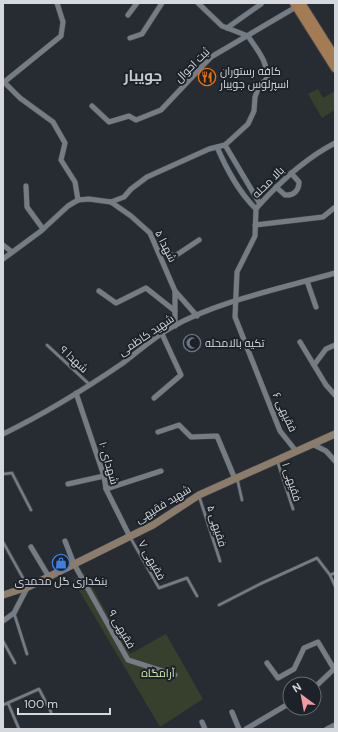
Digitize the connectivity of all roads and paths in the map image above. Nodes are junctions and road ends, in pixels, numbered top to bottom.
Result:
1 (57, 3) edge
2 (137, 3) edge
3 (162, 3) edge
4 (198, 3) edge
5 (262, 4) dead end
6 (297, 4) edge
7 (128, 15) dead end
8 (227, 28) junction
9 (248, 36) junction
10 (130, 38) dead end
11 (335, 57) edge
12 (335, 68) edge
13 (3, 83) edge
14 (92, 106) dead end
15 (335, 143) edge
16 (225, 145) junction
17 (217, 147) junction
18 (291, 173) junction
19 (26, 186) dead end
20 (276, 187) junction
21 (78, 200) junction
22 (111, 202) junction
23 (260, 204) junction
24 (334, 208) edge
25 (256, 209) junction
26 (255, 225) junction
27 (43, 229) junction
28 (199, 240) dead end
29 (3, 245) edge
30 (158, 250) junction
31 (12, 252) junction
32 (3, 259) edge
33 (335, 273) edge
34 (307, 281) junction
35 (99, 291) dead end
36 (175, 291) junction
37 (235, 302) junction
38 (316, 307) dead end
39 (175, 311) junction
40 (197, 316) junction
41 (174, 326) junction
42 (162, 334) junction
43 (300, 342) dead end
44 (47, 345) dead end
45 (335, 345) edge
46 (314, 365) junction
47 (89, 384) junction
48 (76, 393) junction
49 (335, 395) edge
50 (154, 398) dead end
51 (158, 432) dead end
52 (3, 434) edge
53 (335, 434) edge
54 (312, 444) junction
55 (296, 451) junction
56 (277, 460) junction
57 (335, 461) edge
58 (161, 471) dead end
59 (3, 474) edge
60 (104, 476) junction
61 (236, 478) junction
62 (68, 484) dead end
63 (106, 489) junction
64 (199, 495) junction
65 (242, 500) dead end
66 (293, 509) dead end
67 (31, 510) dead end
68 (130, 536) junction
69 (65, 541) dead end
70 (3, 542) edge
71 (31, 547) dead end
72 (220, 562) dead end
73 (74, 564) junction
74 (335, 573) edge
75 (330, 575) junction
76 (49, 577) junction
77 (335, 586) edge
78 (27, 587) junction
79 (3, 595) edge
80 (197, 596) dead end
81 (218, 605) dead end
82 (14, 613) junction
83 (3, 621) edge
84 (3, 641) edge
85 (27, 654) dead end
86 (15, 663) dead end
87 (267, 663) dead end
88 (334, 669) edge
89 (175, 675) dead end
90 (322, 680) edge
91 (8, 703) junction
92 (3, 705) edge
93 (282, 709) edge
94 (51, 712) dead end
95 (232, 712) dead end
96 (202, 722) dead end
97 (335, 725) edge
98 (19, 729) edge
99 (205, 729) edge
100 (239, 729) edge
101 (246, 729) edge
102 (327, 729) edge

1 - 13 street
2 - 7 street
3 - 10 street
4 - 8 street
5 - 8 street
6 - 9 street
6 - 11 main road
6 - 12 main road
8 - 9 street
9 - 14 street, ثبت احوال
9 - 16 street
13 - 21 street
15 - 18 street, بالا محله
16 - 17 street
16 - 23 street
17 - 22 street
17 - 25 street
18 - 20 street, بالا محله
18 - 20 street
19 - 27 street
20 - 23 street, بالا محله
21 - 22 street
21 - 27 street
22 - 30 street, شهدا ۵
23 - 25 street, بالا محله
24 - 26 street
25 - 26 street, بالا محله
26 - 37 street, بالا محله
27 - 31 street
28 - 30 street
29 - 31 street
30 - 36 street, شهدا ۵
31 - 32 street
33 - 34 street, شهید کاظمی
34 - 37 street, شهید کاظمی
34 - 38 street
35 - 39 street
36 - 39 street, شهدا ۵
36 - 40 street, شهدا ۵
37 - 40 street, شهید کاظمی
37 - 55 street, فقیهی ۶
39 - 41 street, شهدا ۵
40 - 41 street, شهید کاظمی
41 - 42 street, شهید کاظمی
42 - 47 street, شهید کاظمی
42 - 50 street
43 - 46 street
44 - 47 lane, شهدا ۹
45 - 46 street
46 - 49 street
47 - 48 street, شهید کاظمی
48 - 52 street, شهید کاظمی
48 - 60 street, شهدای ۱۰
51 - 61 street
53 - 54 main road, شهید فقیهی
54 - 55 main road, شهید فقیهی
54 - 57 street
55 - 56 main road, شهید فقیهی
56 - 61 main road, شهید فقیهی
56 - 66 lane, فقیهی ۱
58 - 63 street
59 - 67 lane
60 - 62 street
60 - 63 street, شهدای ۱۰
61 - 64 main road, شهید فقیهی
61 - 65 lane
63 - 68 street, شهدای ۱۰
64 - 68 main road, شهید فقیهی
64 - 72 lane, فقیهی ۵
68 - 73 main road, شهید فقیهی
68 - 80 lane, فقیهی ۷
69 - 73 street, فقیهی ۹
70 - 78 lane
71 - 76 street
73 - 76 main road, شهید فقیهی
73 - 89 street, فقیهی ۹
74 - 75 lane
75 - 77 lane
75 - 81 lane
76 - 78 main road, شهید فقیهی
78 - 79 main road, شهید فقیهی
78 - 82 street
82 - 83 street
82 - 85 lane
84 - 86 lane
87 - 88 street
88 - 90 street
91 - 92 lane
91 - 94 lane
91 - 98 lane
93 - 101 street
95 - 100 street
96 - 99 street
97 - 102 street

